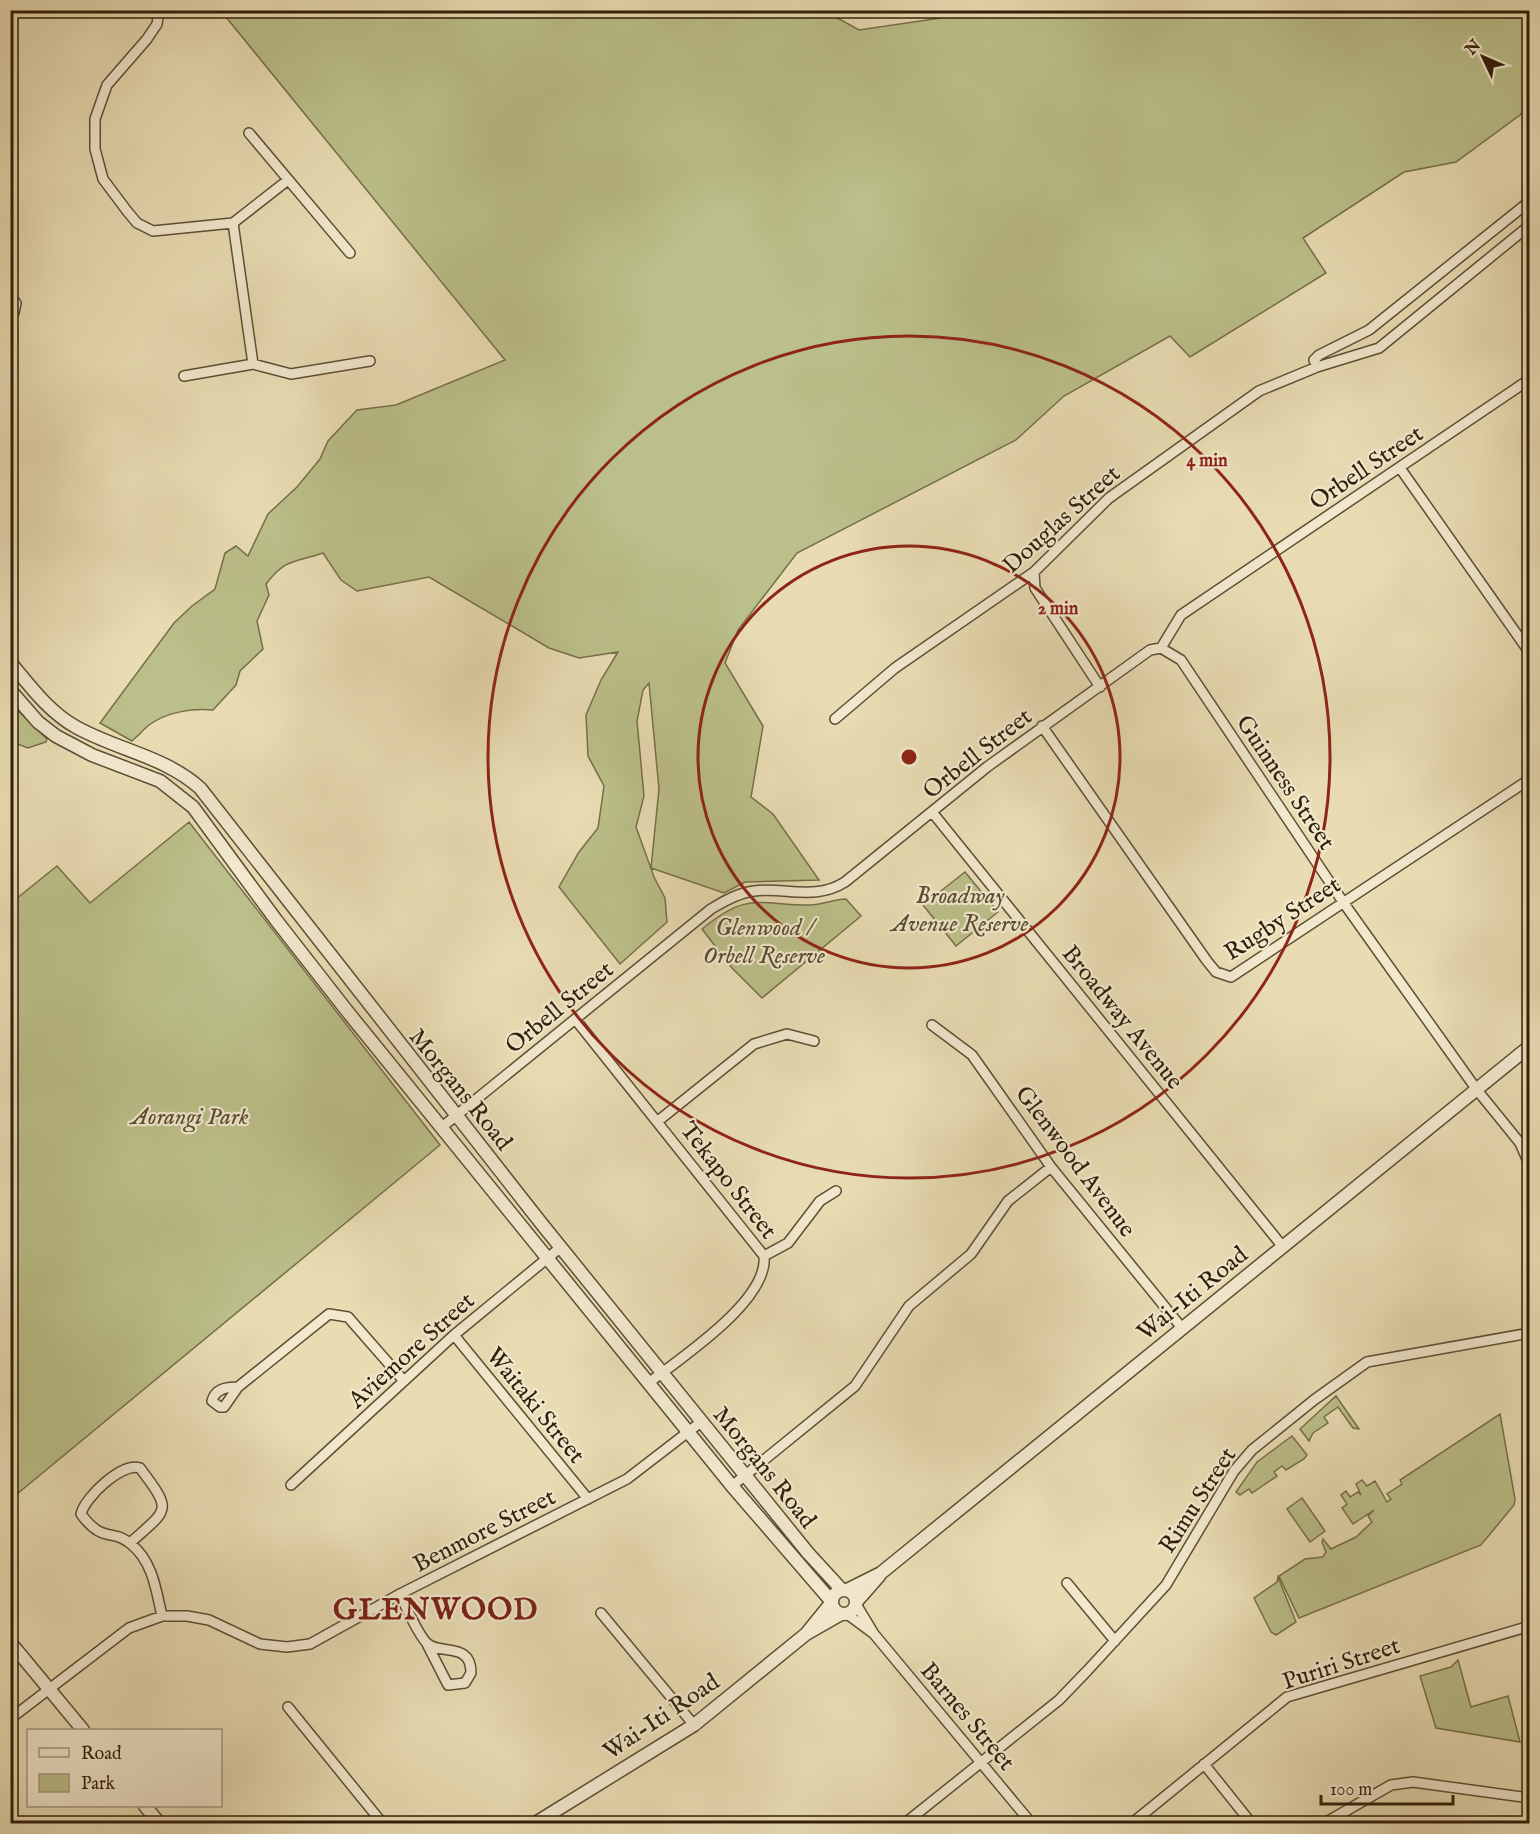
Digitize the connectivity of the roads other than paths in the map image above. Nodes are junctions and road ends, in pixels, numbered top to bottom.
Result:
1 (159, 10) edge
2 (249, 133) dead end
3 (288, 180) junction
4 (1530, 201) edge
5 (233, 223) junction
6 (1530, 225) edge
7 (350, 253) dead end
8 (10, 297) edge
9 (10, 315) edge
10 (370, 361) dead end
11 (253, 364) junction
12 (1317, 366) junction
13 (184, 376) dead end
14 (1530, 379) edge
15 (1400, 468) junction
16 (1034, 572) junction
17 (1161, 648) junction
18 (1530, 653) edge
19 (10, 662) edge
20 (1100, 687) junction
21 (10, 690) edge
22 (835, 719) dead end
23 (1042, 726) junction
24 (1530, 779) edge
25 (932, 812) junction
26 (1343, 902) junction
27 (363, 999) junction
28 (347, 1011) junction
29 (575, 1019) junction
30 (932, 1025) dead end
31 (814, 1041) dead end
32 (1530, 1046) edge
33 (1477, 1090) junction
34 (456, 1116) junction
35 (658, 1122) junction
36 (442, 1126) junction
37 (1051, 1167) junction
38 (1530, 1173) edge
39 (836, 1191) dead end
40 (561, 1247) junction
41 (1283, 1247) junction
42 (765, 1256) junction
43 (548, 1257) junction
44 (1182, 1328) junction
45 (1530, 1333) edge
46 (454, 1335) junction
47 (662, 1372) junction
48 (404, 1381) junction
49 (650, 1382) junction
50 (238, 1388) dead end
51 (701, 1422) junction
52 (689, 1431) junction
53 (747, 1474) junction
54 (291, 1485) dead end
55 (732, 1486) junction
56 (588, 1499) junction
57 (130, 1543) junction
58 (881, 1573) junction
59 (1067, 1583) dead end
60 (844, 1590) junction
61 (400, 1594) junction
62 (832, 1602) junction
63 (850, 1608) junction
64 (601, 1613) dead end
65 (162, 1616) junction
66 (1530, 1626) edge
67 (806, 1634) junction
68 (1115, 1641) junction
69 (10, 1642) edge
70 (427, 1644) junction
71 (48, 1688) junction
72 (288, 1707) dead end
73 (10, 1719) edge
74 (694, 1725) junction
75 (81, 1729) edge
76 (981, 1763) junction
77 (1204, 1764) junction
78 (1530, 1798) edge
79 (146, 1807) edge
80 (160, 1824) edge
81 (383, 1824) edge
82 (534, 1824) edge
83 (904, 1824) edge
84 (1032, 1824) edge
85 (1131, 1824) edge
86 (1252, 1824) edge
87 (1323, 1824) edge

1 - 5 street
2 - 3 street
3 - 5 street
3 - 7 street
4 - 12 street
5 - 11 street
6 - 12 street, Douglas Street
8 - 9 street
10 - 11 street
11 - 13 street
12 - 16 street, Douglas Street
14 - 15 street, Orbell Street
15 - 17 street, Orbell Street
15 - 18 street
16 - 20 street
16 - 22 street, Douglas Street
17 - 20 street, Orbell Street
17 - 26 street, Guinness Street
19 - 27 street, Morgans Road
20 - 23 street, Orbell Street
21 - 28 street, Morgans Road
23 - 25 street, Orbell Street
23 - 26 street, Rugby Street
24 - 26 street, Rugby Street
25 - 29 street, Orbell Street
25 - 41 street, Broadway Avenue
26 - 33 street, Guinness Street
27 - 28 street
27 - 34 street, Morgans Road
28 - 36 street, Morgans Road
29 - 34 street, Orbell Street
29 - 35 street, Tekapo Street
30 - 37 street, Glenwood Avenue
31 - 35 street
32 - 33 street, Wai-Iti Road
33 - 38 street, Guinness Street
33 - 41 street, Wai-Iti Road
34 - 36 street, Orbell Street
34 - 40 street, Morgans Road
35 - 42 street, Tekapo Street
36 - 43 street, Morgans Road
37 - 44 street, Glenwood Avenue
37 - 53 street
39 - 42 street
40 - 43 street, Aviemore Street
40 - 47 street, Morgans Road
41 - 44 street, Wai-Iti Road
42 - 47 street, Tekapo Street
43 - 46 street, Aviemore Street
43 - 49 street, Morgans Road
44 - 58 street, Wai-Iti Road
45 - 68 street, Rimu Street
46 - 48 street, Aviemore Street
46 - 56 street, Waitaki Street
47 - 49 street, Tekapo Street
47 - 51 street, Morgans Road
48 - 50 street
48 - 54 street, Aviemore Street
49 - 52 street, Morgans Road
51 - 52 street, Benmore Street
51 - 53 street, Morgans Road
52 - 55 street, Morgans Road
52 - 56 street, Benmore Street
53 - 55 street
53 - 60 street, Morgans Road
55 - 62 street, Morgans Road
56 - 61 street, Benmore Street
57 - 57 street
57 - 65 street
58 - 60 street, Wai-Iti Road
58 - 63 street, Wai-Iti Road
59 - 68 street
60 - 62 street
60 - 63 street
61 - 65 street, Benmore Street
61 - 70 street
62 - 63 street
62 - 67 street, Wai-Iti Road
63 - 67 street, Wai-Iti Road
63 - 76 street, Barnes Street
64 - 74 street
65 - 71 street, Benmore Street
66 - 77 street, Puriri Street
67 - 74 street, Wai-Iti Road
68 - 76 street, Rimu Street
69 - 71 street
70 - 70 street
71 - 73 street, Benmore Street
71 - 75 street
72 - 81 street
74 - 82 street, Wai-Iti Road
76 - 83 street, Rimu Street
76 - 84 street, Barnes Street
77 - 85 street, Puriri Street
77 - 86 street
78 - 87 street
79 - 80 street

